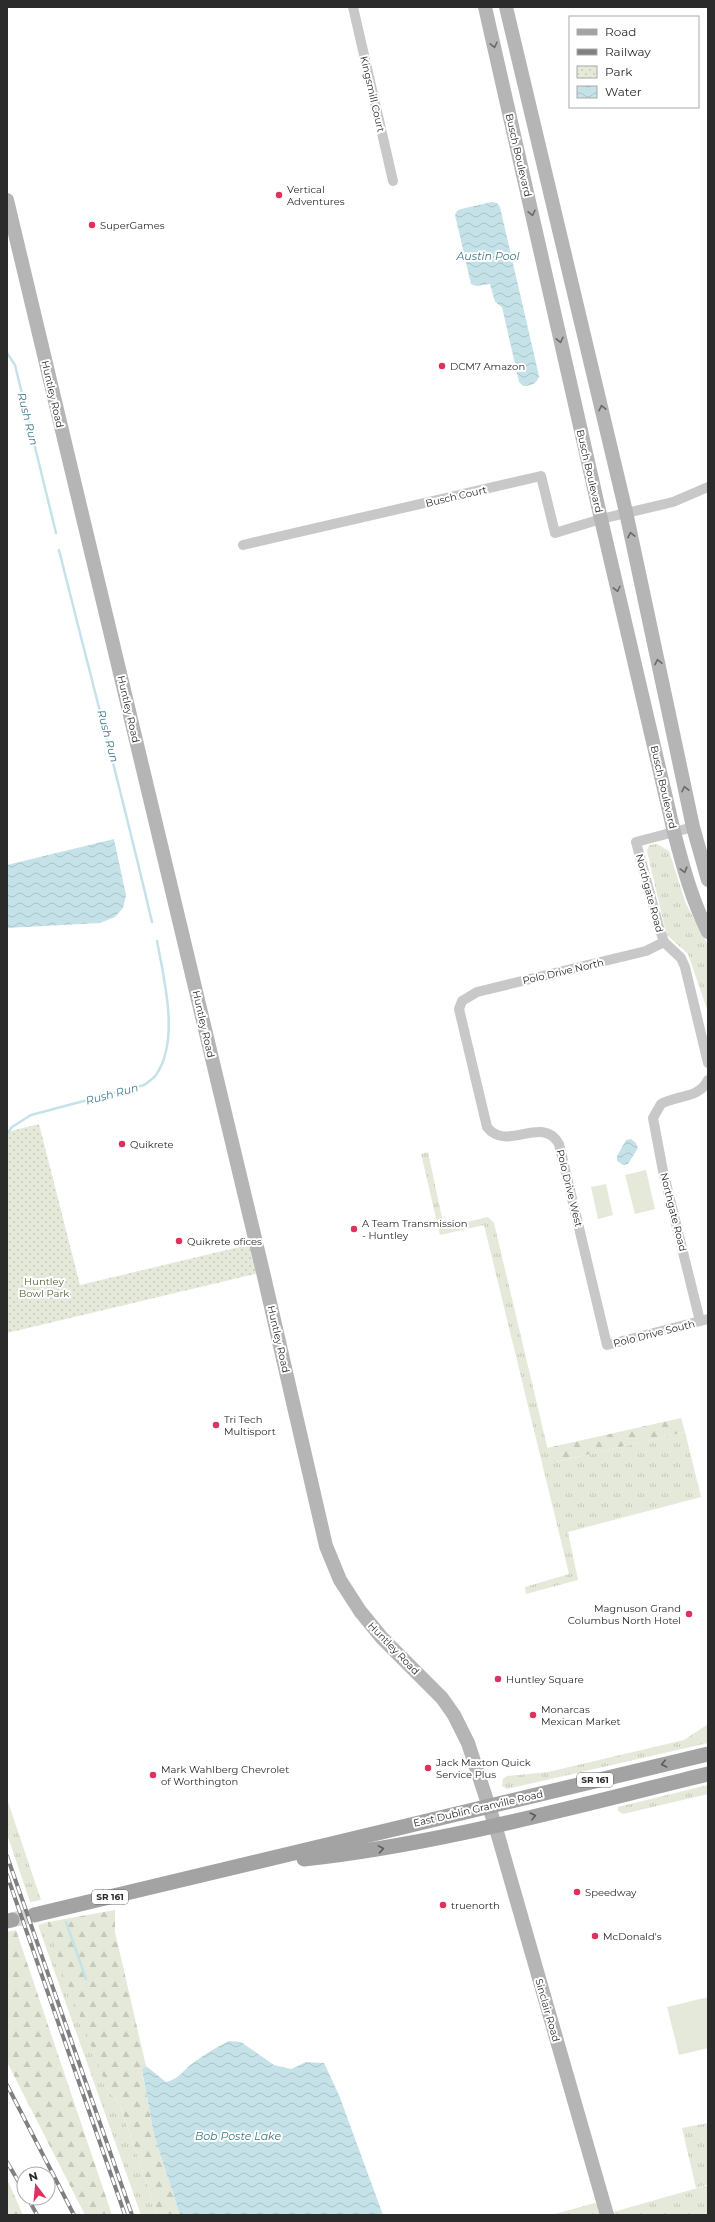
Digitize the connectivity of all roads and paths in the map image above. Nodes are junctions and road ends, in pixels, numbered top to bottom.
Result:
1 (352, 7) edge
2 (485, 7) edge
3 (506, 7) edge
4 (393, 181) dead end
5 (7, 200) edge
6 (708, 487) edge
7 (626, 512) junction
8 (601, 519) junction
9 (243, 545) dead end
10 (693, 828) junction
11 (674, 832) junction
12 (708, 880) edge
13 (708, 932) edge
14 (664, 942) junction
15 (462, 1001) joint
16 (708, 1063) edge
17 (708, 1080) edge
18 (704, 1320) edge
19 (607, 1344) joint
20 (708, 1754) edge
21 (708, 1774) edge
22 (489, 1805) junction
23 (496, 1825) junction
24 (248, 1865) junction
25 (34, 1915) tunnel mouth
26 (607, 2215) edge

1 - 4 street, Kingsmill Court
2 -> 8 main road, Busch Boulevard
7 -> 3 main road, Busch Boulevard
5 - 22 main road, Huntley Road
6 - 7 street, Busch Court
7 - 8 street, Busch Court
10 -> 7 main road, Busch Boulevard
8 - 9 street, Busch Court
8 -> 11 main road, Busch Boulevard
10 - 11 street, Northgate Road
10 - 12 main road, Busch Boulevard
11 -> 13 main road, Busch Boulevard
11 - 14 street, Northgate Road
14 - 15 street, Polo Drive North
14 - 16 street, Northgate Road
15 - 19 street, Polo Drive West
17 - 18 street, Northgate Road
18 - 19 street, Polo Drive South
20 -> 22 main road, East Dublin Granville Road / SR 161
23 -> 21 main road, East Dublin Granville Road / SR 161
22 - 23 main road, Sinclair Road
22 - 24 main road, East Dublin Granville Road / SR 161
24 -> 23 main road, East Dublin Granville Road / SR 161
23 - 26 main road, Sinclair Road
24 - 25 main road, East Dublin Granville Road / SR 161

